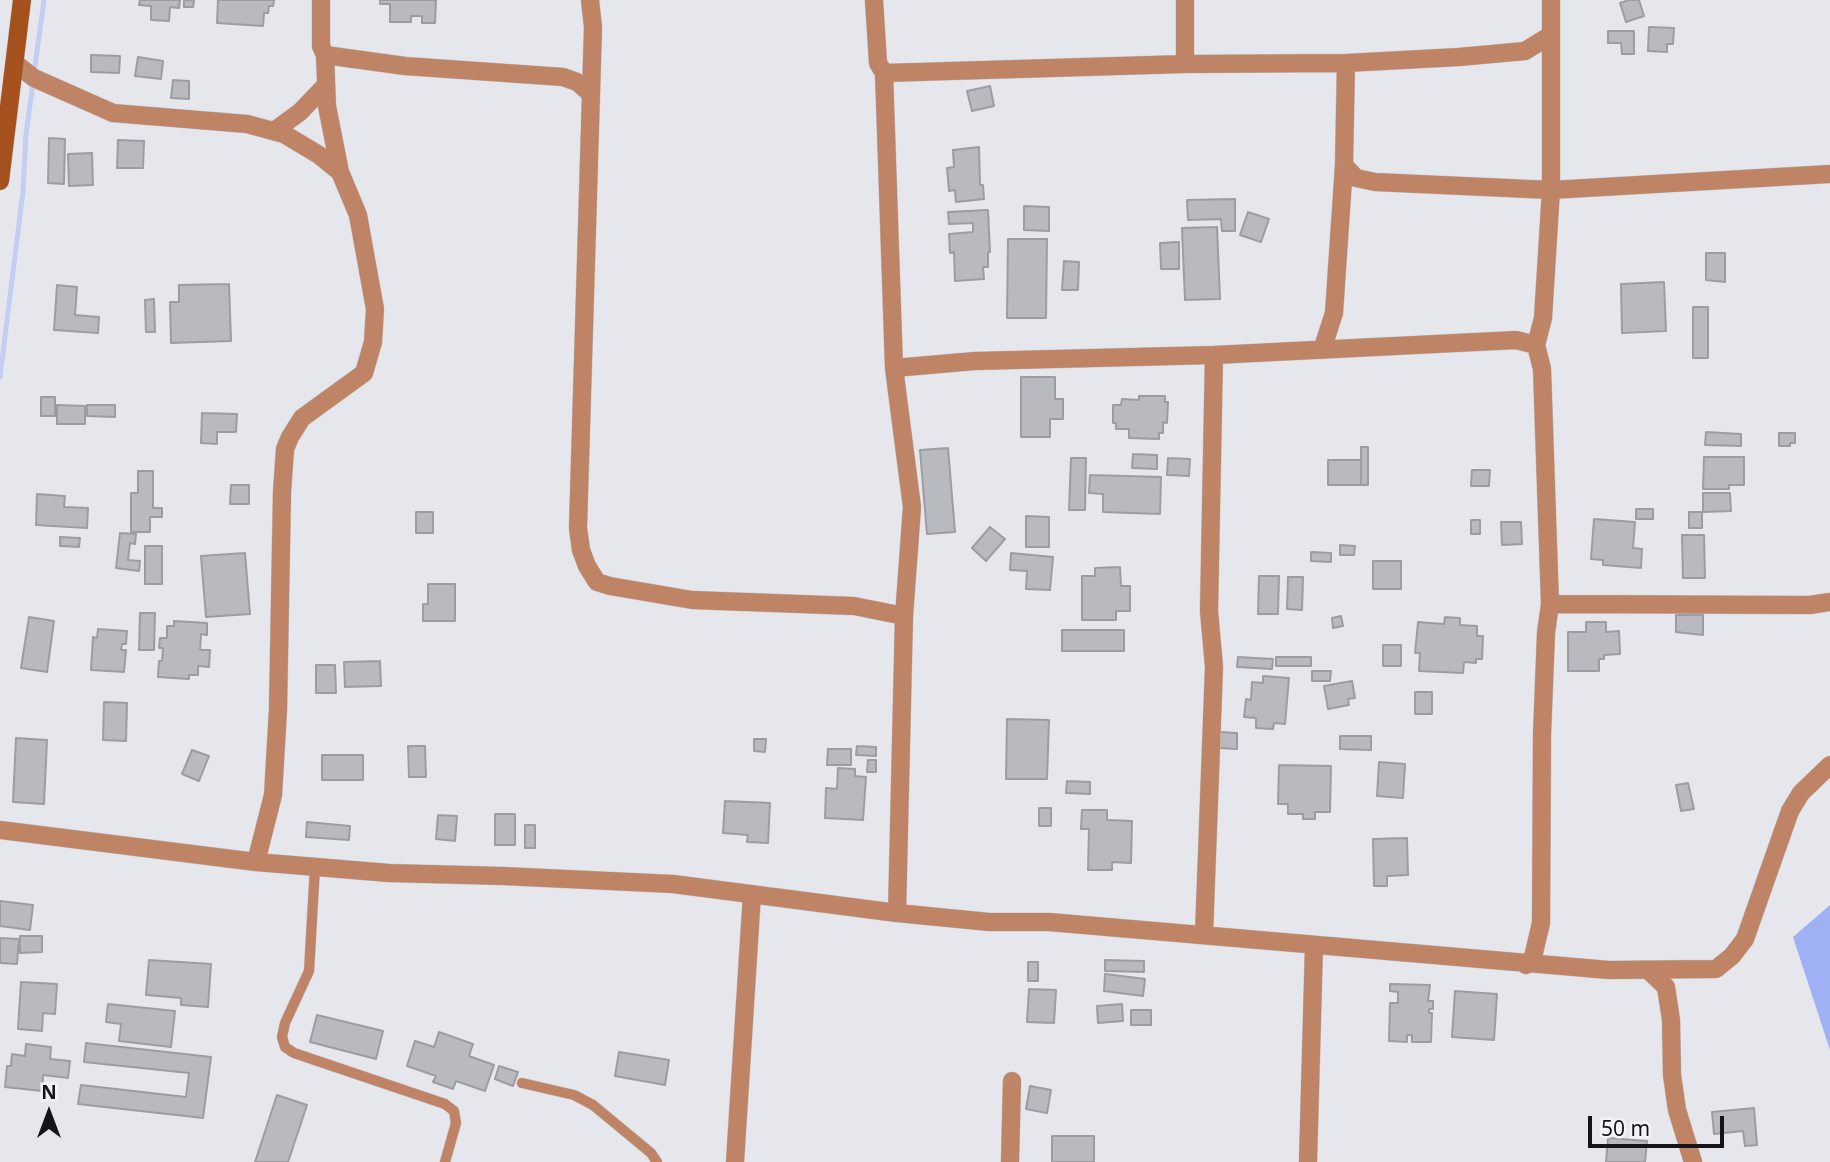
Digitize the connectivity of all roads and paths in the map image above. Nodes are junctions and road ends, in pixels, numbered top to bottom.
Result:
1 (22, 0) edge
2 (321, 0) edge
3 (590, 0) edge
4 (874, 0) edge
5 (1185, 0) edge
6 (1551, 0) edge
7 (1551, 35) junction
8 (1525, 51) junction
9 (325, 55) junction
10 (15, 63) junction
11 (1346, 63) junction
12 (1185, 64) junction
13 (1551, 66) junction
14 (884, 73) junction
15 (326, 85) junction
16 (591, 94) junction
17 (274, 131) junction
18 (2, 145) edge
19 (1344, 165) junction
20 (340, 172) junction
21 (1830, 174) edge
22 (0, 181) edge
23 (1551, 190) junction
24 (1536, 345) junction
25 (1322, 350) junction
26 (1214, 355) junction
27 (894, 368) junction
28 (1830, 601) edge
29 (1550, 604) junction
30 (904, 616) junction
31 (1830, 765) edge
32 (0, 830) edge
33 (256, 862) junction
34 (315, 867) junction
35 (752, 894) junction
36 (897, 913) junction
37 (1204, 934) junction
38 (1314, 945) junction
39 (1526, 965) junction
40 (1648, 970) junction
41 (1012, 1081) dead end
42 (522, 1083) dead end
43 (445, 1162) edge
44 (657, 1162) edge
45 (735, 1162) edge
46 (1010, 1162) edge
47 (1308, 1162) edge
48 (1693, 1162) edge

1 - 10 main road
2 - 9 street
3 - 16 street
4 - 14 street
5 - 12 street
6 - 7 street
7 - 8 street
7 - 13 street
8 - 11 street
8 - 13 street
9 - 15 street
9 - 16 street
10 - 17 street
10 - 18 main road
11 - 12 street
11 - 19 street
12 - 14 street
13 - 23 street
14 - 27 street
15 - 17 street
15 - 20 street
16 - 30 street
17 - 20 street
18 - 22 main road
19 - 23 street
19 - 25 street
20 - 33 street
21 - 23 street
23 - 24 street
24 - 25 street
24 - 29 street
25 - 26 street
26 - 27 street
26 - 37 street
27 - 30 street
28 - 29 street
29 - 39 street
30 - 36 street
31 - 40 street
32 - 33 street
33 - 34 street
34 - 35 street
34 - 43 lane
35 - 36 street
35 - 45 street
36 - 37 street
37 - 38 street
38 - 39 street
38 - 47 street
39 - 40 street
40 - 48 street
41 - 46 street
42 - 44 lane

